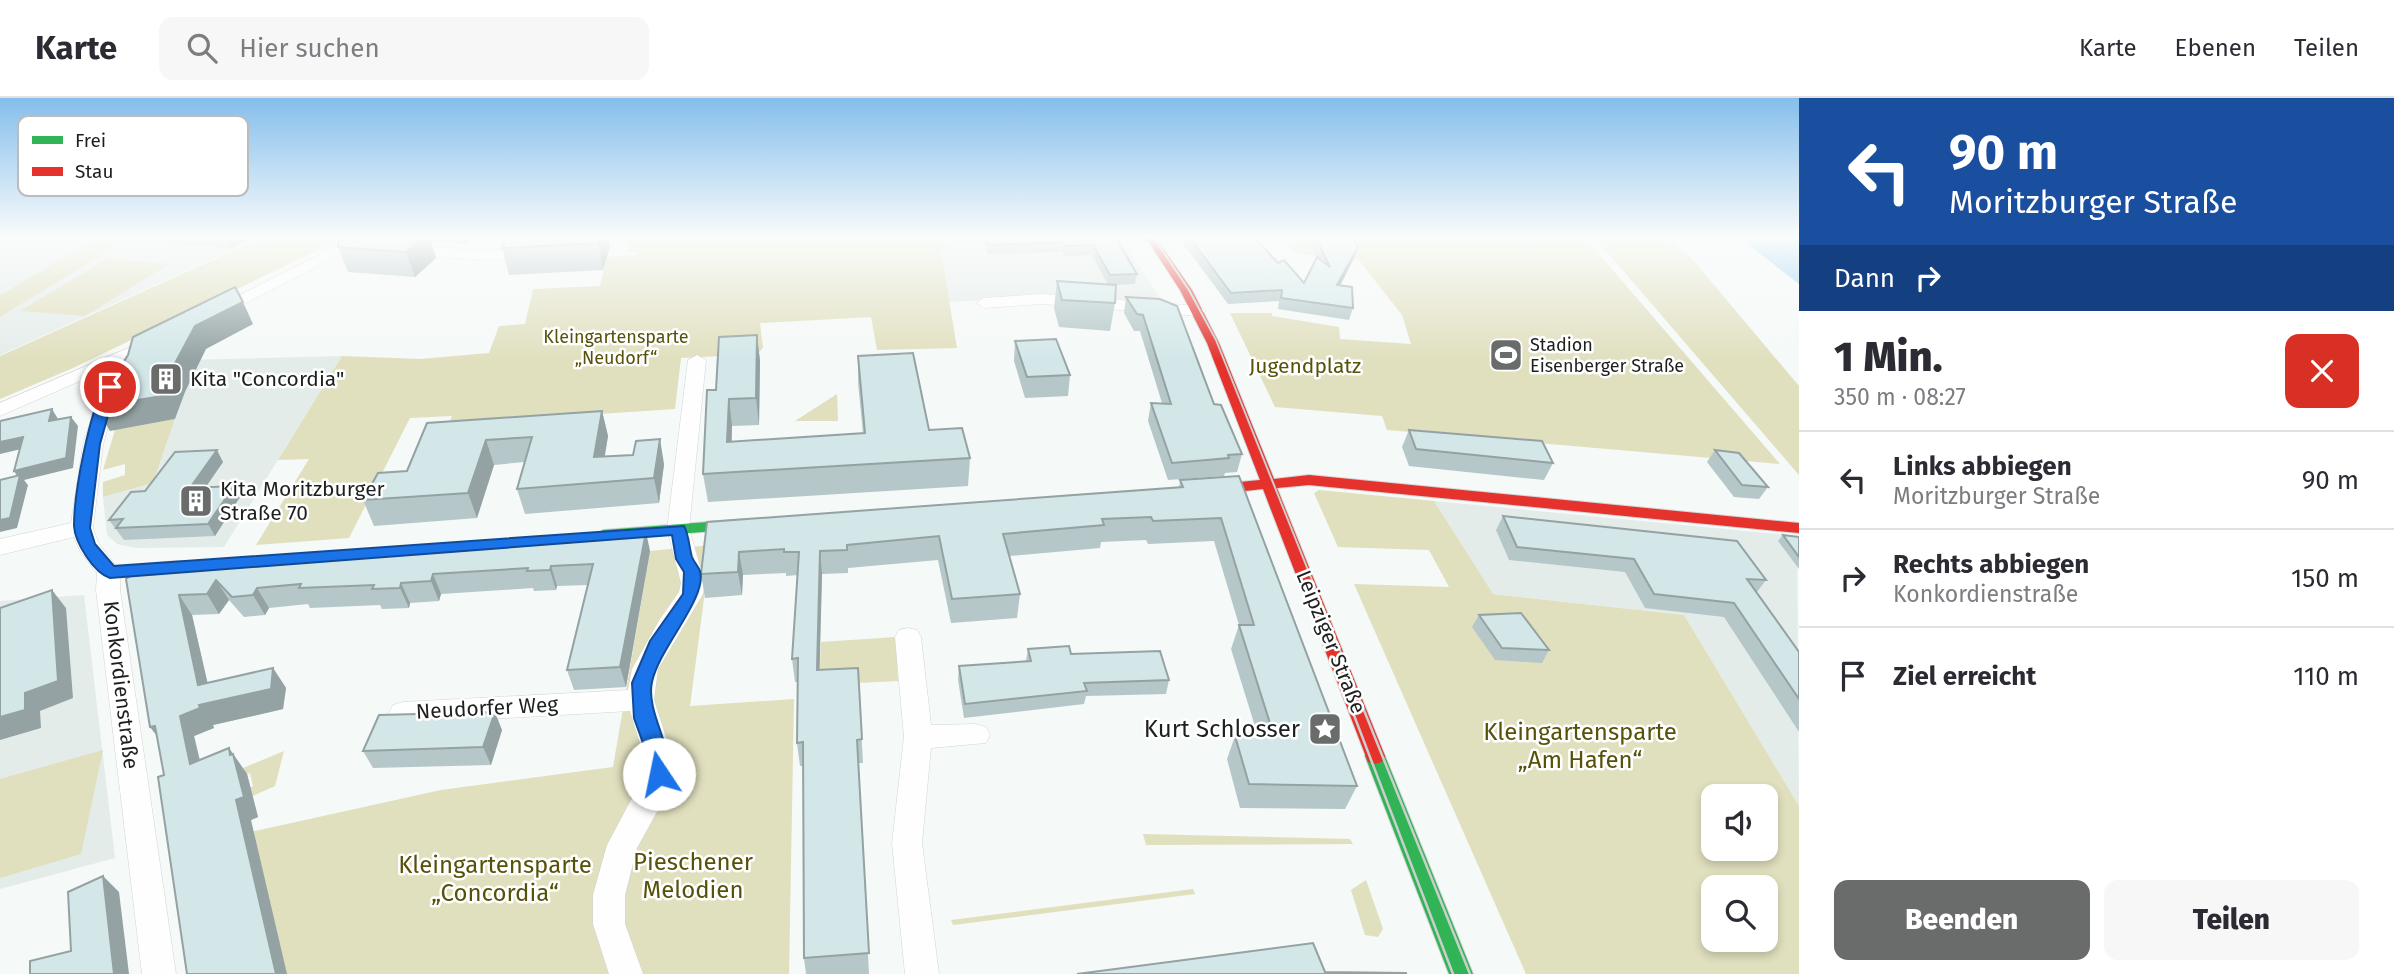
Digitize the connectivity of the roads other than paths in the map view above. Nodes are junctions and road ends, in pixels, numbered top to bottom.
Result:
1 (282, 279) edge
2 (1177, 279) edge
3 (984, 303) dead end
4 (1198, 311) junction
5 (197, 320) edge
6 (173, 332) edge
7 (697, 360) dead end
8 (100, 368) junction
9 (0, 411) edge
10 (1268, 483) junction
11 (1187, 491) edge
12 (762, 523) edge
13 (82, 528) junction
14 (1799, 528) edge
15 (678, 529) junction
16 (585, 536) edge
17 (0, 547) edge
18 (195, 566) edge
19 (110, 572) junction
20 (908, 637) dead end
21 (640, 700) junction
22 (403, 713) edge
23 (976, 735) dead end
24 (918, 737) junction
25 (159, 974) edge
26 (626, 974) edge
27 (922, 974) edge
28 (1461, 974) edge

1 - 5 street
2 - 4 main road, Leipziger Straße
3 - 4 street
4 - 10 main road, Leipziger Straße
6 - 8 street
7 - 15 street
8 - 9 street
8 - 13 street
10 - 11 main road
10 - 14 main road
10 - 28 main road, Leipziger Straße
12 - 15 main road
13 - 17 street
13 - 19 street, Konkordienstraße
15 - 16 main road
15 - 21 street
18 - 19 main road
19 - 25 street, Konkordienstraße
20 - 24 street
21 - 22 street, Neudorfer Weg
21 - 26 street
23 - 24 street
24 - 27 street

